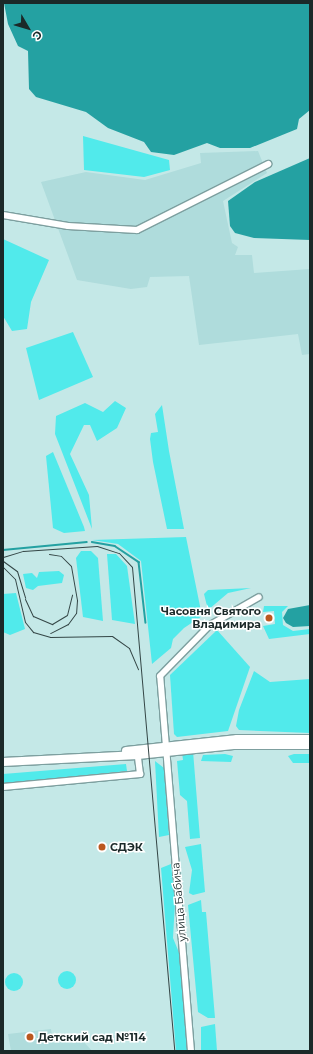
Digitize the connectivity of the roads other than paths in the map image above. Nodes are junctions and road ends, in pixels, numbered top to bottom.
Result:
1 (268, 164) dead end
2 (3, 215) edge
3 (260, 597) dead end
4 (310, 739) edge
5 (310, 745) edge
6 (166, 749) junction
7 (138, 752) junction
8 (3, 762) edge
9 (3, 787) edge
10 (191, 1051) edge

1 - 2 street
3 - 6 street, улица Бабича
4 - 6 main road
5 - 6 main road
6 - 7 main road
6 - 10 street, улица Бабича
7 - 8 main road
7 - 9 street

